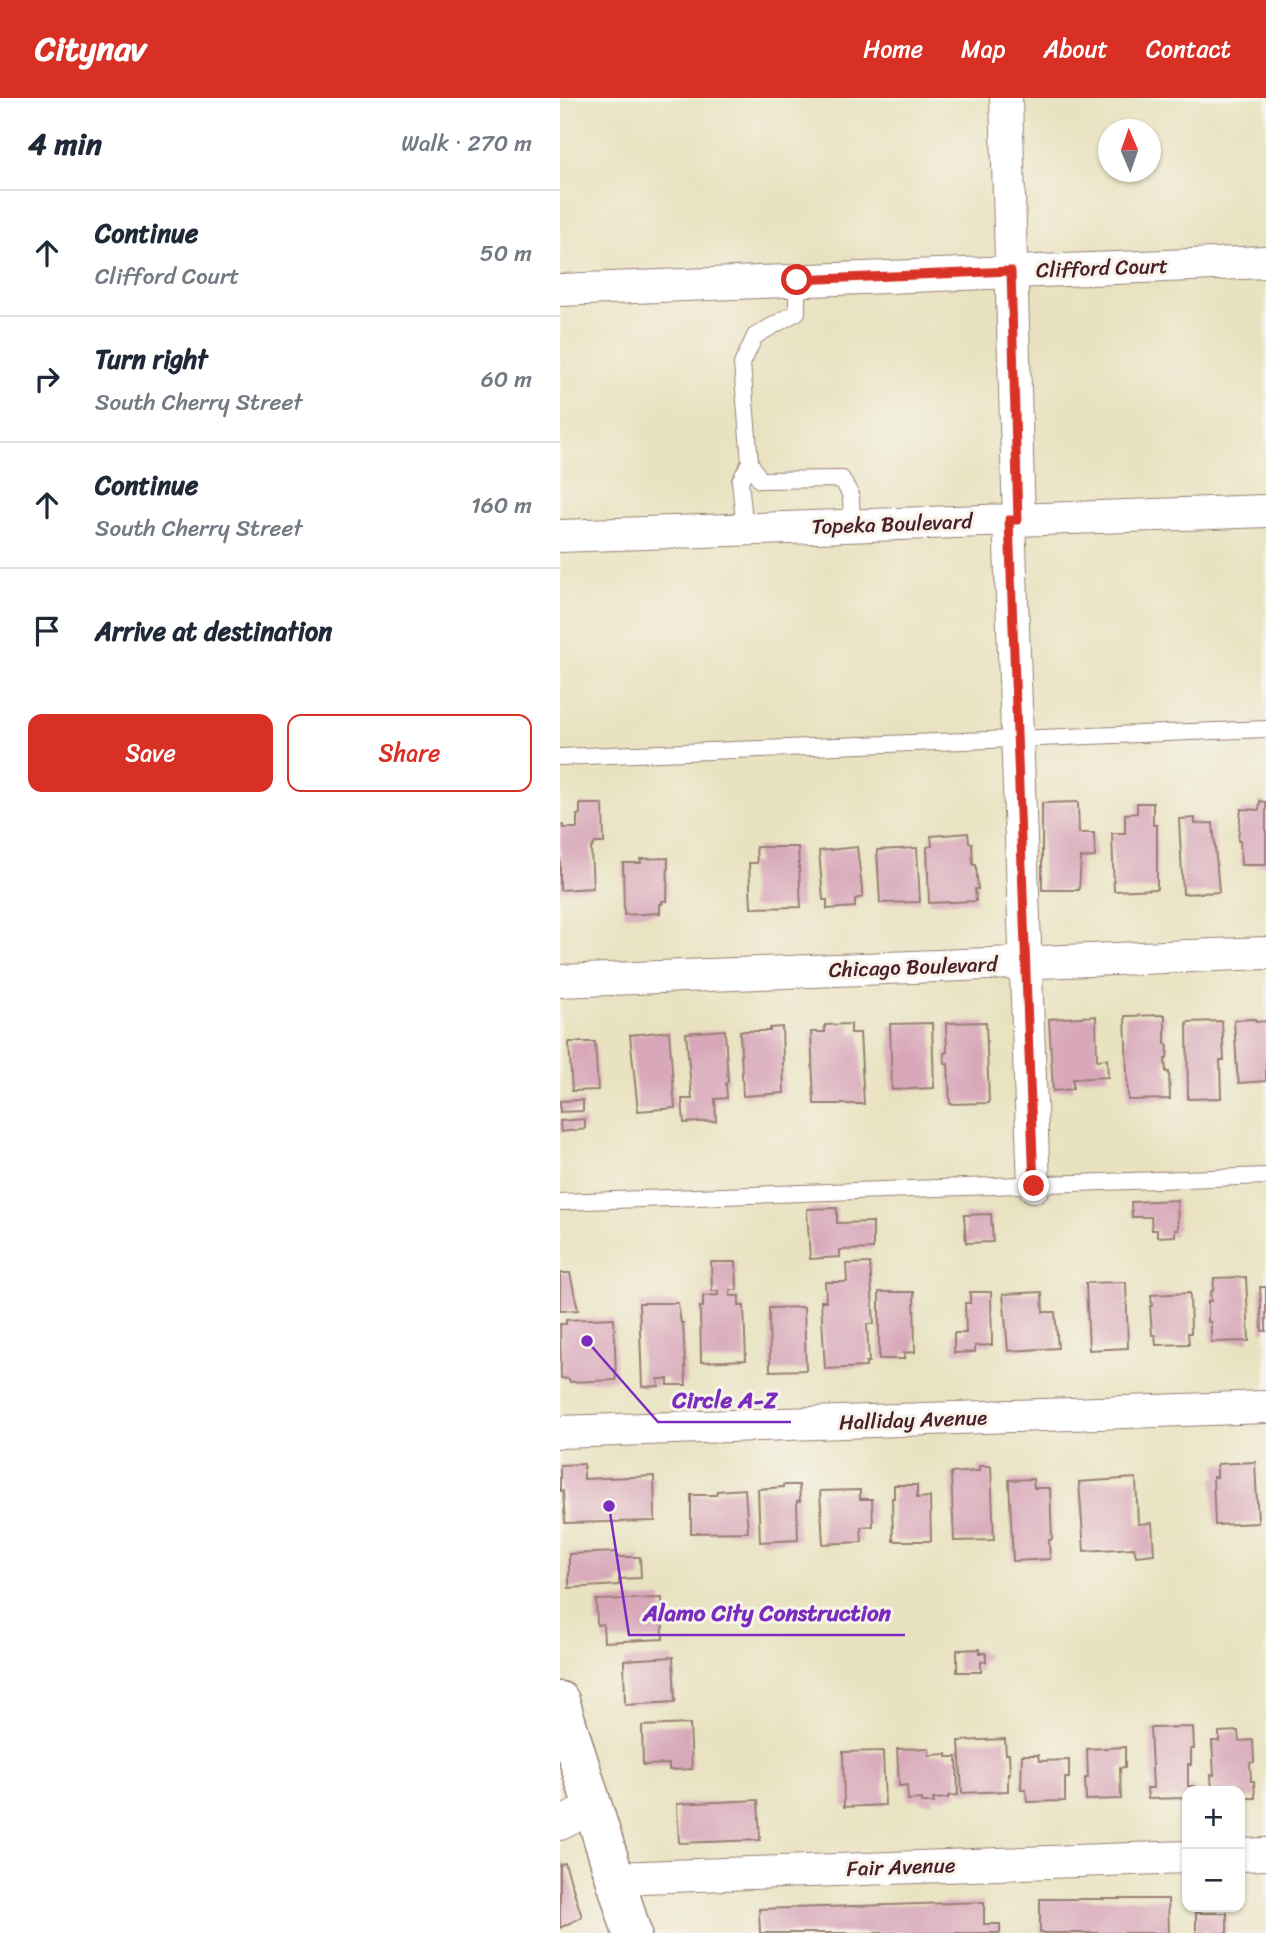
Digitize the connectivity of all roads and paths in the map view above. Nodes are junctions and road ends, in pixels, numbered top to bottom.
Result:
1 (1006, 98) edge
2 (1266, 262) edge
3 (1011, 271) junction
4 (797, 280) junction
5 (560, 290) edge
6 (750, 462) junction
7 (1266, 511) edge
8 (1014, 520) junction
9 (852, 526) junction
10 (745, 530) junction
11 (560, 536) edge
12 (1266, 729) edge
13 (1018, 739) junction
14 (560, 757) edge
15 (1266, 953) edge
16 (1026, 963) junction
17 (560, 981) edge
18 (1266, 1176) edge
19 (1034, 1186) junction
20 (560, 1202) edge
21 (1266, 1407) edge
22 (560, 1432) edge
23 (560, 1702) edge
24 (576, 1816) edge
25 (1266, 1854) edge
26 (1245, 1855) edge
27 (1182, 1857) edge
28 (615, 1878) junction
29 (632, 1933) edge

1 - 3 street
2 - 3 street, Clifford Court
3 - 4 street, Clifford Court
3 - 8 street
4 - 5 street, Clifford Court
4 - 6 lane
6 - 9 lane
6 - 10 lane
7 - 8 street, Topeka Boulevard
8 - 9 street, Topeka Boulevard
8 - 13 street
9 - 10 street, Topeka Boulevard
10 - 11 street, Topeka Boulevard
12 - 13 lane
13 - 14 lane
13 - 16 street
15 - 16 street, Chicago Boulevard
16 - 17 street, Chicago Boulevard
16 - 19 street
18 - 19 lane
19 - 20 lane
21 - 22 street, Halliday Avenue
23 - 24 main road
24 - 28 main road
25 - 26 street
27 - 28 street, Fair Avenue
28 - 29 main road

